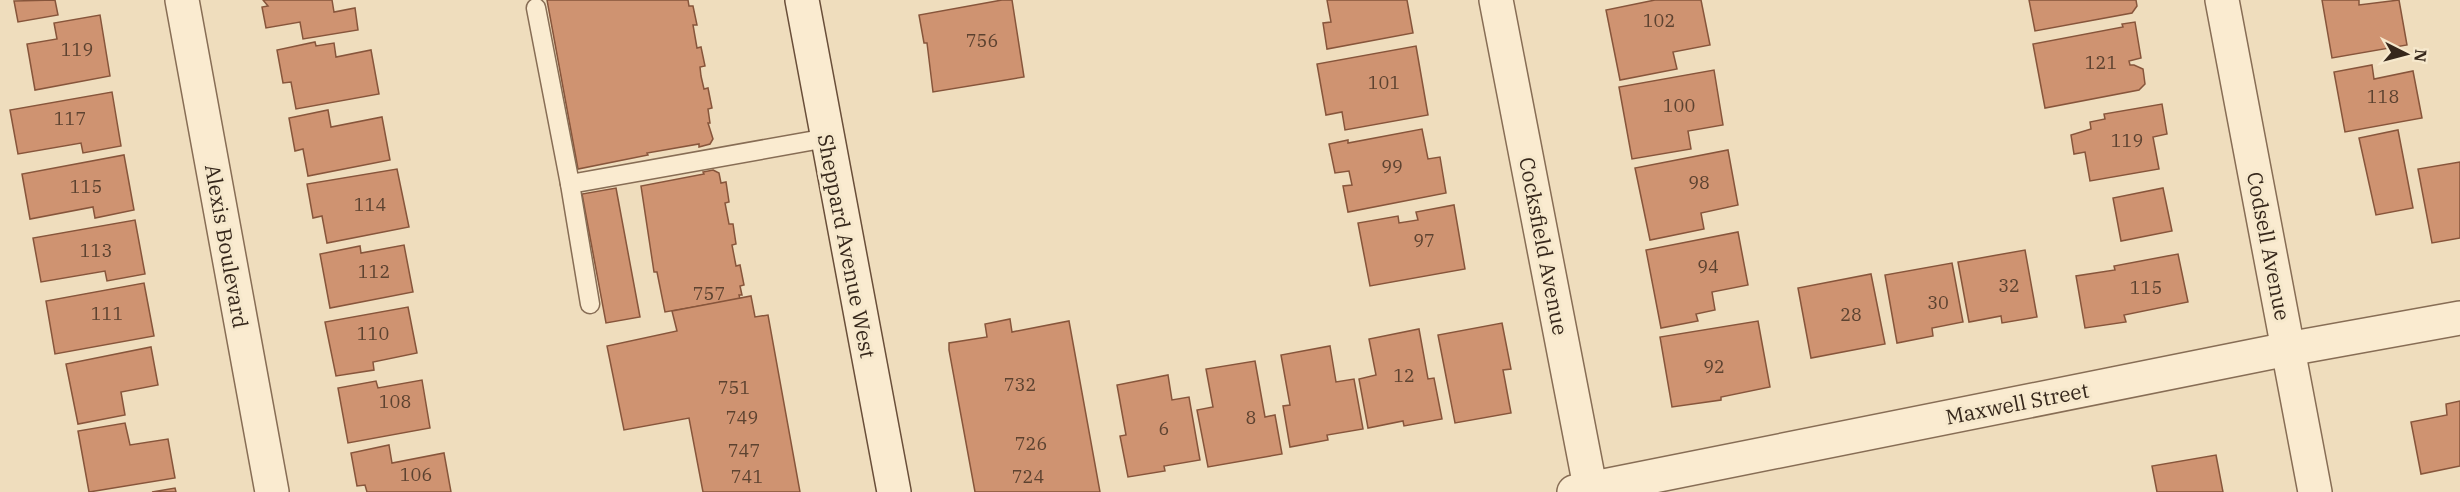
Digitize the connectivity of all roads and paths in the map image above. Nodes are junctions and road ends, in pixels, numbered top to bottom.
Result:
1 (182, 0) edge
2 (802, 0) edge
3 (1496, 0) edge
4 (2222, 0) edge
5 (536, 8) dead end
6 (827, 138) junction
7 (570, 184) junction
8 (590, 304) dead end
9 (2460, 318) edge
10 (2288, 348) junction
11 (1585, 491) edge
12 (272, 492) edge
13 (894, 492) edge
14 (2315, 492) edge

1 - 12 street, Alexis Boulevard
2 - 6 street, Sheppard Avenue West
3 - 11 street, Cocksfield Avenue
4 - 10 street, Codsell Avenue
5 - 7 lane
6 - 7 lane
6 - 13 street, Sheppard Avenue West
7 - 8 lane
9 - 10 street, Maxwell Street
10 - 11 street, Maxwell Street
10 - 14 street, Codsell Avenue

